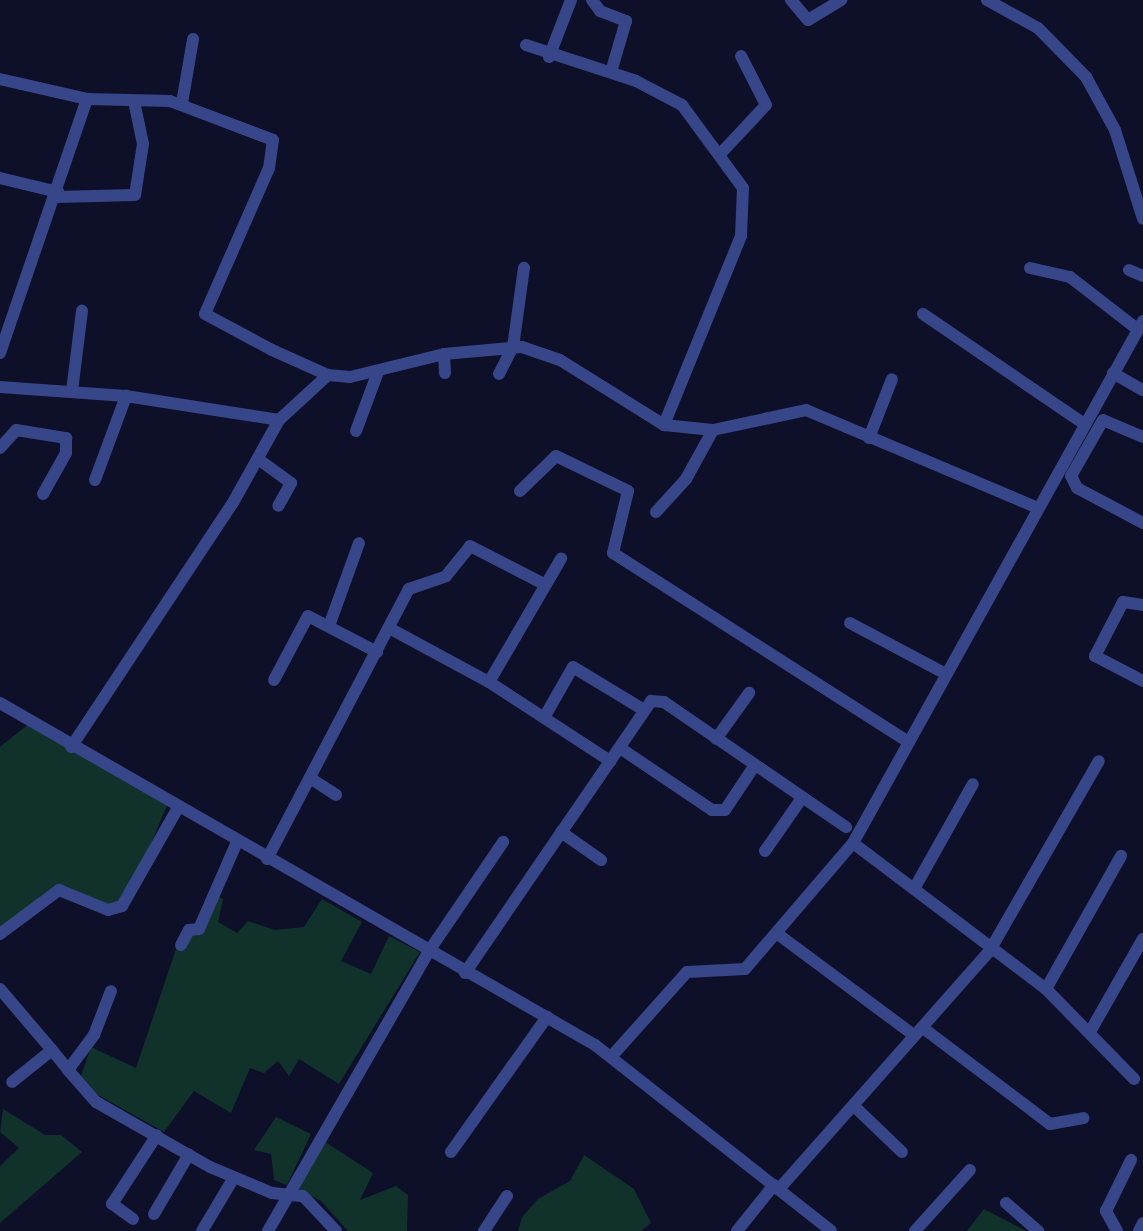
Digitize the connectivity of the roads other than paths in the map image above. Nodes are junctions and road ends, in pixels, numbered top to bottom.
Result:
1 (571, 0) edge
2 (592, 0) edge
3 (791, 0) edge
4 (841, 0) edge
5 (987, 0) edge
6 (193, 39) dead end
7 (526, 45) dead end
8 (741, 56) dead end
9 (549, 57) junction
10 (611, 72) junction
11 (0, 79) edge
12 (87, 99) junction
13 (134, 101) junction
14 (182, 103) junction
15 (722, 152) junction
16 (0, 178) edge
17 (57, 194) junction
18 (1143, 219) edge
19 (524, 268) dead end
20 (1030, 268) dead end
21 (1129, 270) dead end
22 (1143, 276) edge
23 (82, 311) dead end
24 (923, 314) dead end
25 (1140, 325) edge
26 (513, 347) junction
27 (0, 353) edge
28 (444, 354) junction
29 (378, 372) junction
30 (445, 373) dead end
31 (1113, 373) junction
32 (499, 374) dead end
33 (328, 375) junction
34 (892, 379) dead end
35 (0, 387) edge
36 (1143, 390) edge
37 (72, 391) junction
38 (126, 396) junction
39 (1086, 418) junction
40 (279, 420) junction
41 (1103, 420) junction
42 (664, 425) junction
43 (713, 430) junction
44 (356, 431) dead end
45 (1143, 437) edge
46 (869, 438) junction
47 (0, 448) edge
48 (258, 459) junction
49 (95, 480) dead end
50 (520, 491) dead end
51 (43, 494) dead end
52 (278, 506) dead end
53 (1036, 507) junction
54 (656, 512) dead end
55 (1143, 523) edge
56 (359, 543) dead end
57 (561, 559) dead end
58 (546, 585) junction
59 (1143, 605) edge
60 (850, 623) dead end
61 (329, 626) junction
62 (389, 628) junction
63 (377, 652) junction
64 (944, 673) junction
65 (274, 680) dead end
66 (1143, 681) edge
67 (489, 682) junction
68 (749, 693) dead end
69 (0, 703) edge
70 (644, 710) junction
71 (545, 716) junction
72 (716, 739) junction
73 (909, 742) junction
74 (71, 747) junction
75 (620, 748) junction
76 (610, 761) junction
77 (1099, 761) dead end
78 (753, 768) junction
79 (310, 778) junction
80 (973, 784) dead end
81 (336, 795) dead end
82 (802, 798) junction
83 (178, 808) junction
84 (846, 827) dead end
85 (561, 832) junction
86 (237, 842) junction
87 (503, 842) dead end
88 (853, 843) junction
89 (765, 851) dead end
90 (1121, 856) dead end
91 (267, 859) junction
92 (601, 860) dead end
93 (914, 889) junction
94 (0, 934) edge
95 (779, 935) junction
96 (1143, 939) edge
97 (181, 945) dead end
98 (993, 946) junction
99 (429, 951) junction
100 (465, 973) junction
101 (0, 989) edge
102 (1046, 989) junction
103 (111, 991) dead end
104 (547, 1017) junction
105 (1091, 1030) junction
106 (919, 1032) junction
107 (52, 1050) junction
108 (611, 1057) junction
109 (68, 1070) junction
110 (1134, 1079) dead end
111 (12, 1082) dead end
112 (855, 1107) junction
113 (1083, 1118) dead end
114 (157, 1135) junction
115 (451, 1152) dead end
116 (902, 1152) dead end
117 (189, 1154) junction
118 (1131, 1160) dead end
119 (970, 1170) dead end
120 (233, 1179) junction
121 (292, 1187) junction
122 (777, 1187) junction
123 (507, 1196) dead end
124 (1006, 1203) dead end
125 (154, 1214) dead end
126 (133, 1219) dead end
127 (1143, 1223) edge
128 (202, 1231) edge
129 (268, 1231) edge
130 (334, 1231) edge
131 (484, 1231) edge
132 (737, 1231) edge
133 (831, 1231) edge
134 (915, 1231) edge
135 (1038, 1231) edge
136 (1117, 1231) edge
137 (1139, 1231) edge

1 - 9 street
2 - 10 street
3 - 4 street
5 - 18 street
6 - 14 street
7 - 9 street
8 - 15 street
9 - 10 street
10 - 15 street
11 - 12 street
12 - 13 street
12 - 17 street
13 - 14 street
13 - 17 street
14 - 33 street
15 - 42 street
16 - 17 street
17 - 27 street
19 - 26 street
20 - 25 street
21 - 22 street
23 - 37 street
24 - 39 street
25 - 31 street
26 - 28 street
26 - 32 street
26 - 42 street
28 - 29 street
28 - 30 street
29 - 33 street
29 - 44 street
31 - 36 street
31 - 39 street
33 - 40 street
34 - 46 street
35 - 37 street
37 - 38 street
38 - 40 street
38 - 49 street
39 - 41 street
39 - 53 street
40 - 48 street
41 - 45 street
41 - 55 street
42 - 43 street
43 - 46 street
43 - 54 street
46 - 53 street
47 - 51 street
48 - 52 street
48 - 74 street
50 - 73 street
53 - 64 street
56 - 61 street
57 - 58 street
58 - 62 street
58 - 67 street
59 - 66 street
60 - 64 street
61 - 63 street
61 - 65 street
62 - 63 street
62 - 67 street
63 - 79 street
64 - 73 street
67 - 71 street
68 - 72 street
69 - 74 street
70 - 71 street
70 - 72 street
70 - 75 street
71 - 76 street
72 - 78 street
73 - 88 street
74 - 83 street
75 - 76 street
75 - 78 street
76 - 85 street
77 - 98 street
78 - 82 street
79 - 81 street
79 - 91 street
80 - 93 street
82 - 84 street
82 - 89 street
83 - 86 street
83 - 94 street
85 - 92 street
85 - 100 street
86 - 91 street
86 - 97 street
87 - 99 street
88 - 93 street
88 - 95 street
90 - 102 street
91 - 99 street
93 - 98 street
95 - 106 street
95 - 108 street
96 - 105 street
98 - 102 street
98 - 106 street
99 - 100 street
99 - 121 street
100 - 104 street
101 - 107 street
102 - 105 street
103 - 109 street
104 - 108 street
104 - 115 street
105 - 110 street
106 - 112 street
106 - 113 street
107 - 109 street
107 - 111 street
108 - 122 street
109 - 114 street
112 - 116 street
112 - 122 street
114 - 117 street
114 - 126 street
117 - 120 street
117 - 125 street
118 - 136 street
119 - 134 street
120 - 121 street
120 - 128 street
121 - 129 street
121 - 130 street
122 - 132 street
122 - 133 street
123 - 131 street
124 - 135 street
127 - 137 street

